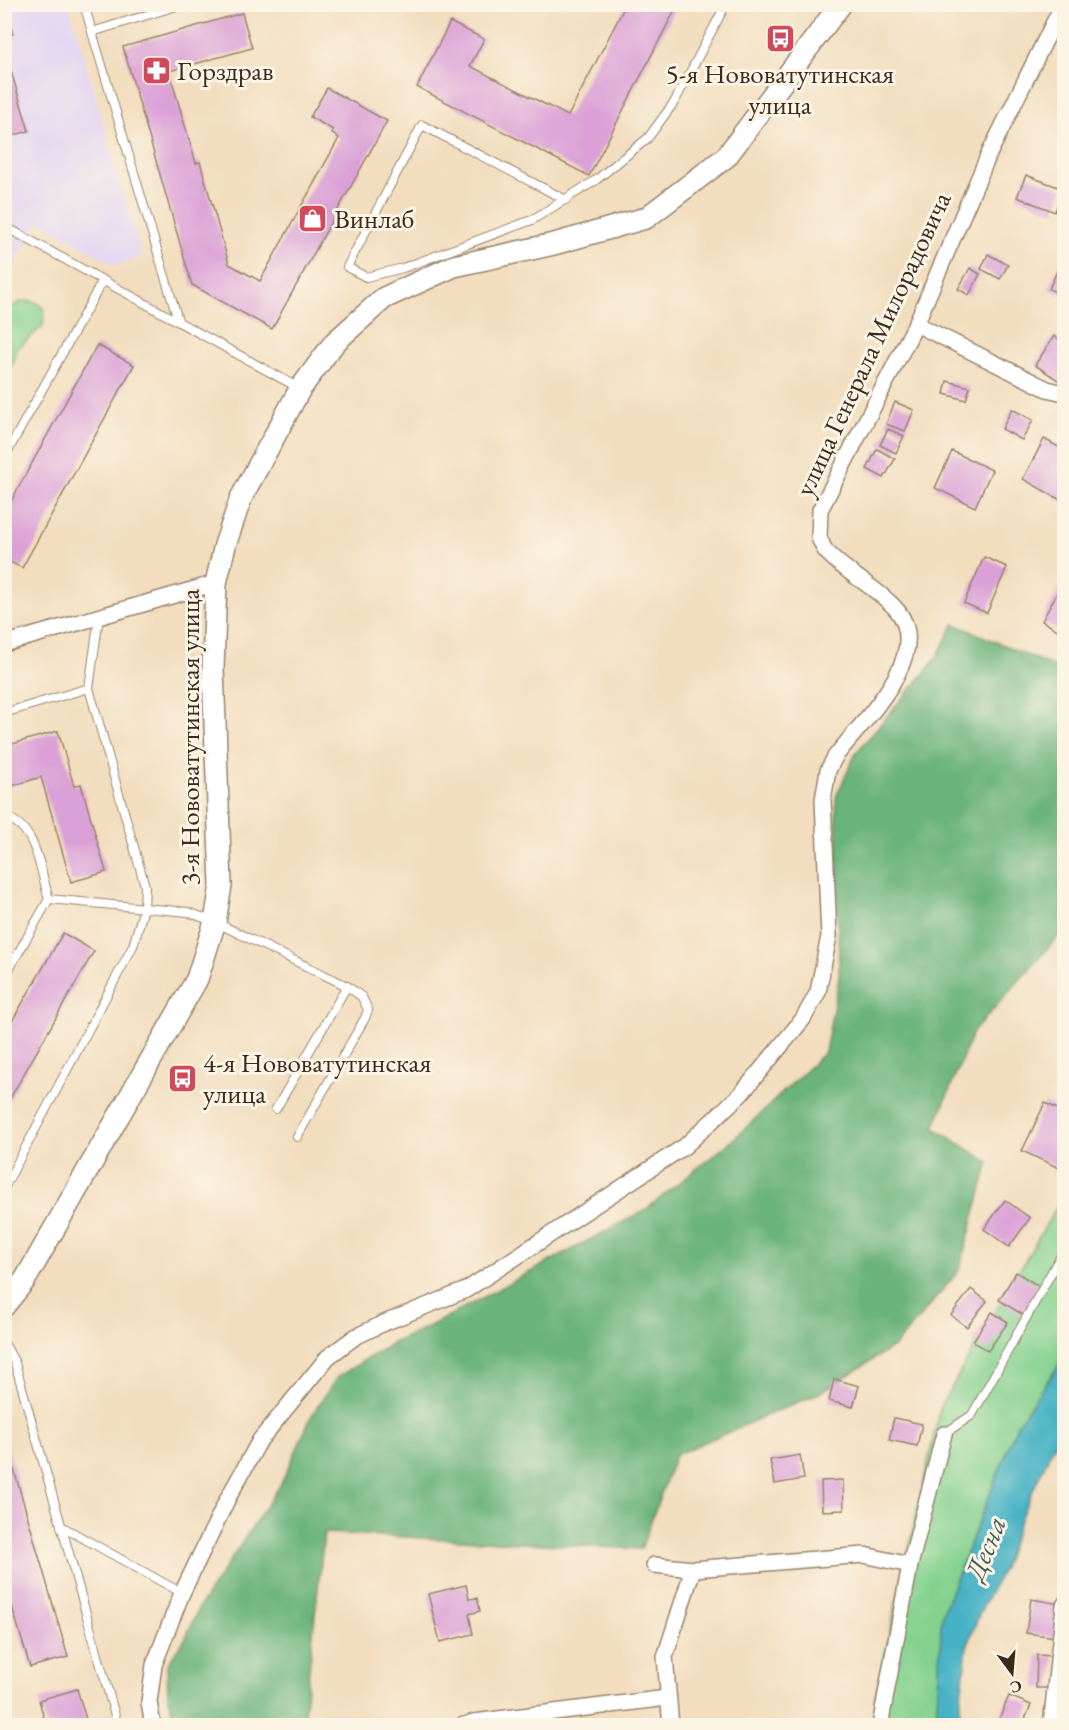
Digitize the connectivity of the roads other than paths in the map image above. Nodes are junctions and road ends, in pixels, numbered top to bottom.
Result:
1 (84, 4) edge
2 (183, 4) edge
3 (726, 4) edge
4 (841, 4) edge
5 (1063, 4) edge
6 (92, 32) junction
7 (566, 200) junction
8 (4, 226) edge
9 (103, 280) junction
10 (178, 320) junction
11 (916, 324) junction
12 (300, 389) junction
13 (1065, 393) edge
14 (4, 458) edge
15 (216, 583) junction
16 (99, 617) junction
17 (4, 644) edge
18 (89, 688) junction
19 (4, 712) edge
20 (4, 817) edge
21 (49, 899) junction
22 (144, 908) junction
23 (215, 922) junction
24 (4, 978) edge
25 (347, 986) junction
26 (276, 1109) dead end
27 (297, 1137) dead end
28 (4, 1188) edge
29 (1065, 1251) edge
30 (4, 1306) edge
31 (4, 1342) edge
32 (944, 1434) joint
33 (61, 1526) junction
34 (654, 1565) dead end
35 (910, 1565) junction
36 (693, 1569) junction
37 (182, 1593) junction
38 (1065, 1605) edge
39 (667, 1698) junction
40 (118, 1725) edge
41 (153, 1725) edge
42 (461, 1725) edge
43 (671, 1725) edge
44 (880, 1725) edge
45 (1051, 1725) edge

1 - 6 lane
2 - 6 lane
3 - 7 lane
4 - 12 street, 3-я Нововатутинская улица
5 - 11 street, улица Генерала Милорадовича
6 - 10 lane
7 - 7 lane
8 - 9 lane
9 - 10 lane
9 - 14 lane
10 - 12 lane
11 - 13 street
11 - 37 street, улица Генерала Милорадовича
12 - 15 street, 3-я Нововатутинская улица
15 - 16 street
15 - 23 street, 3-я Нововатутинская улица
16 - 17 street
16 - 18 lane
18 - 19 lane
18 - 22 lane
20 - 21 lane
21 - 22 lane
21 - 24 lane
22 - 23 lane
22 - 28 lane
23 - 25 lane
23 - 30 street, 3-я Нововатутинская улица
25 - 26 lane
25 - 27 lane
29 - 32 lane
31 - 33 lane
32 - 35 street
33 - 37 lane
33 - 40 lane
34 - 36 street
35 - 36 street
35 - 44 street
36 - 39 street
37 - 41 street, улица Генерала Милорадовича
38 - 45 street
39 - 42 street
39 - 43 street

